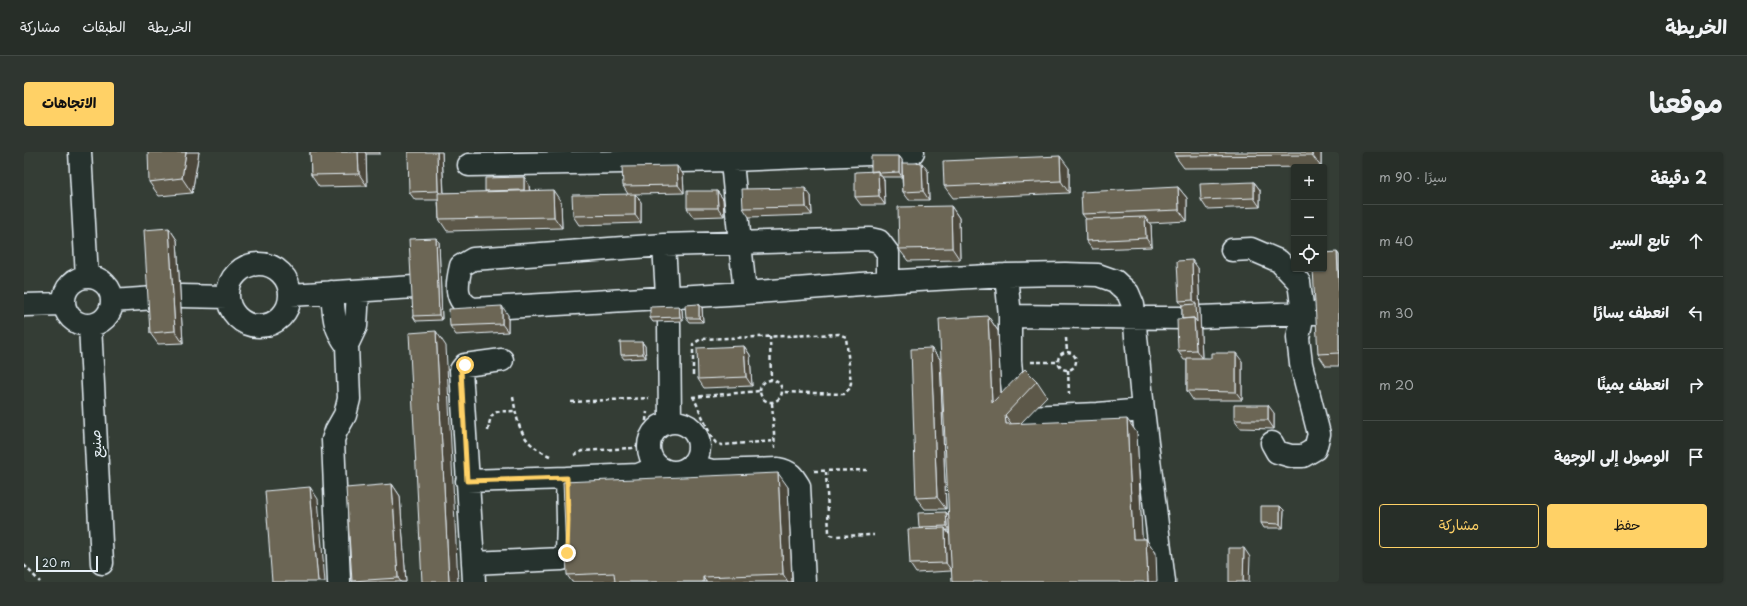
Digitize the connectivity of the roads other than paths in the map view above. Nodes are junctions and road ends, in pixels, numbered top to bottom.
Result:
1 (80, 152) edge
2 (913, 152) edge
3 (731, 156) edge
4 (636, 157) edge
5 (470, 165) dead end
6 (741, 242) junction
7 (664, 244) junction
8 (1232, 250) dead end
9 (1006, 275) junction
10 (87, 277) junction
11 (888, 282) junction
12 (414, 287) edge
13 (358, 291) junction
14 (332, 292) junction
15 (745, 293) junction
16 (291, 295) junction
17 (180, 296) dead end
18 (227, 297) junction
19 (155, 298) edge
20 (112, 301) junction
21 (64, 304) junction
22 (24, 305) edge
23 (668, 310) junction
24 (1313, 313) junction
25 (1010, 316) junction
26 (1134, 317) junction
27 (90, 325) junction
28 (347, 345) junction
29 (502, 360) dead end
30 (1143, 410) junction
31 (670, 421) junction
32 (1272, 443) dead end
33 (694, 462) junction
34 (656, 465) junction
35 (567, 478) junction
36 (467, 481) junction
37 (102, 563) dead end
38 (473, 573) edge
39 (339, 582) edge
40 (804, 582) edge
41 (1164, 582) edge

1 - 10 street
2 - 3 street
3 - 4 street
3 - 6 street
4 - 5 street
6 - 7 street
6 - 11 street
6 - 15 street
7 - 23 street
7 - 23 street
8 - 24 street
9 - 11 street
9 - 25 street
9 - 26 street
10 - 20 street
10 - 21 street
11 - 15 street
12 - 13 street
13 - 14 street
13 - 28 street
14 - 16 street
14 - 28 street
15 - 23 street
16 - 18 street
16 - 18 street
17 - 18 street
19 - 20 street
20 - 27 street
21 - 22 street
21 - 27 street
23 - 31 street
24 - 26 street
24 - 32 street
25 - 26 street
25 - 30 street
26 - 30 street
27 - 37 street, صنيع
28 - 39 street
29 - 36 street
30 - 41 street
31 - 33 street
31 - 34 street
33 - 34 street
33 - 40 street
34 - 35 street
35 - 36 street
35 - 38 street
36 - 38 street

